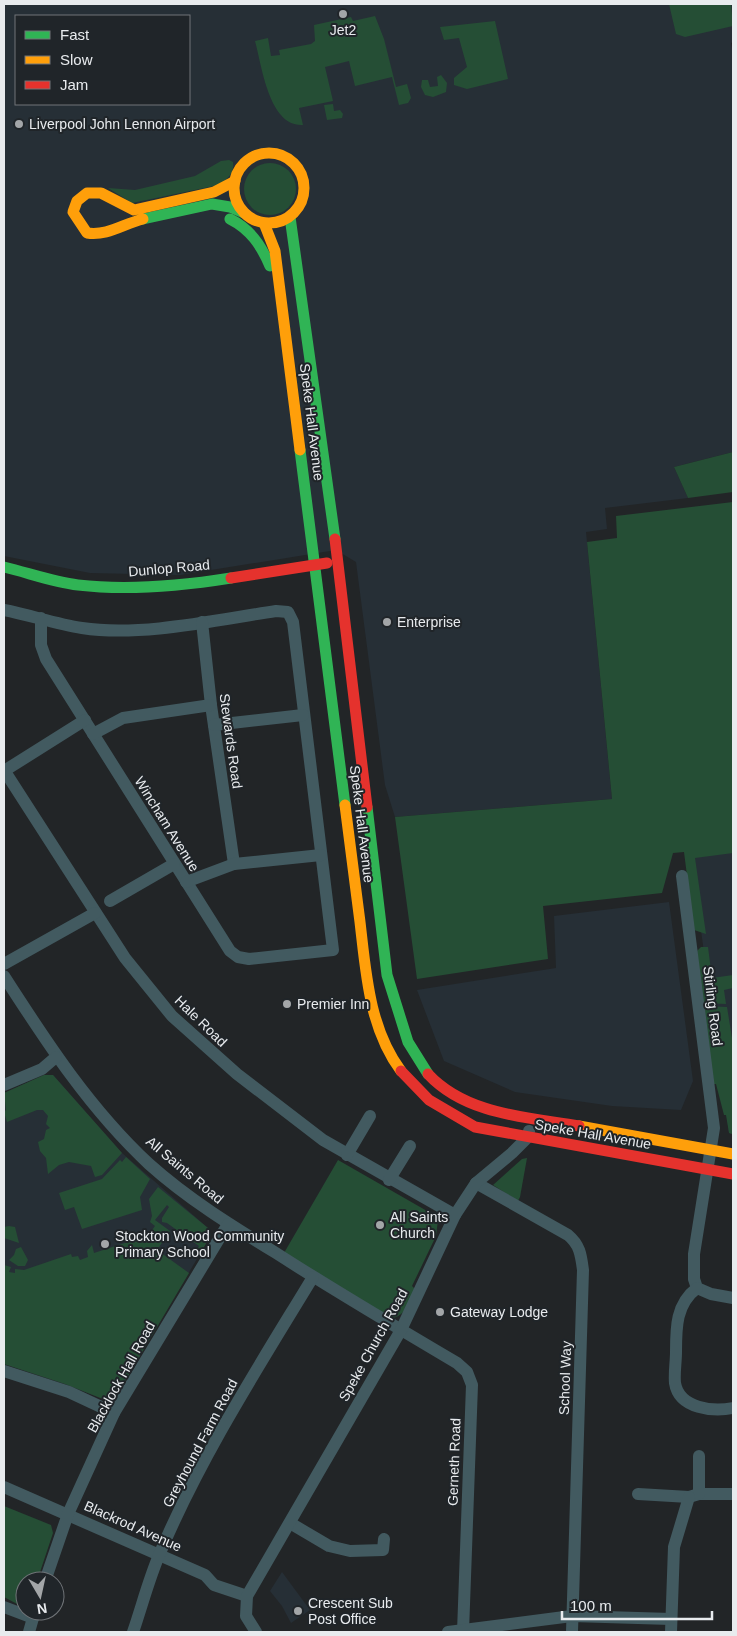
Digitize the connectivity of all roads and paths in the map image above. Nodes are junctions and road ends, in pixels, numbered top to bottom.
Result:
1 (235, 181) junction
2 (244, 213) junction
3 (167, 214) junction
4 (290, 217) junction
5 (264, 223) junction
6 (283, 314) junction
7 (338, 562) junction
8 (316, 565) junction
9 (4, 567) edge
10 (4, 610) edge
11 (41, 618) junction
12 (202, 622) junction
13 (211, 705) junction
14 (302, 714) junction
15 (85, 720) junction
16 (214, 725) junction
17 (93, 734) junction
18 (4, 771) edge
19 (321, 855) junction
20 (174, 864) junction
21 (234, 864) junction
22 (682, 876) dead end
23 (186, 882) junction
24 (110, 901) dead end
25 (95, 913) junction
26 (386, 963) junction
27 (4, 964) edge
28 (4, 976) edge
29 (389, 1051) junction
30 (56, 1057) junction
31 (4, 1085) edge
32 (370, 1116) dead end
33 (532, 1118) junction
34 (528, 1137) junction
35 (410, 1146) dead end
36 (711, 1150) junction
37 (733, 1154) edge
38 (347, 1155) junction
39 (708, 1170) junction
40 (733, 1174) edge
41 (389, 1180) junction
42 (476, 1184) junction
43 (455, 1215) junction
44 (228, 1224) junction
45 (313, 1277) junction
46 (697, 1288) junction
47 (733, 1298) edge
48 (401, 1330) junction
49 (4, 1371) edge
50 (733, 1408) edge
51 (114, 1413) junction
52 (699, 1456) dead end
53 (4, 1487) edge
54 (733, 1494) edge
55 (694, 1496) junction
56 (646, 1499) dead end
57 (68, 1514) junction
58 (290, 1523) junction
59 (384, 1539) dead end
60 (159, 1554) junction
61 (48, 1571) edge
62 (247, 1596) junction
63 (572, 1616) junction
64 (671, 1619) junction
65 (133, 1632) edge
66 (256, 1632) edge
67 (448, 1632) edge
68 (463, 1632) edge
69 (572, 1632) edge
70 (671, 1632) edge

1 - 2 street
1 - 3 street
1 - 4 street
2 - 3 street
2 - 5 street
3 - 6 street
4 - 5 street
4 - 7 street, Speke Hall Avenue
5 - 6 street, Speke Hall Avenue
6 - 8 street, Speke Hall Avenue
7 - 8 street, Dunlop Road
7 - 26 street, Speke Hall Avenue
8 - 9 street, Dunlop Road
8 - 29 street, Speke Hall Avenue
10 - 11 street
11 - 12 street
11 - 15 street, Wincham Avenue
12 - 13 street, Stewards Road
12 - 14 street
13 - 16 street, Stewards Road
13 - 17 street
14 - 16 street
14 - 19 street
15 - 17 street, Wincham Avenue
15 - 18 street
16 - 21 street, Stewards Road
17 - 20 street, Wincham Avenue
18 - 25 street, Hale Road
19 - 21 street
19 - 23 street, Wincham Avenue
20 - 23 street, Wincham Avenue
20 - 24 street
21 - 23 street
22 - 36 street, Stirling Road
25 - 27 street
25 - 38 street, Hale Road
26 - 29 street
26 - 33 street, Speke Hall Avenue
28 - 30 street, All Saints Road
29 - 34 street, Speke Hall Avenue
30 - 31 street
30 - 44 street, All Saints Road
32 - 38 street
33 - 34 street
33 - 36 street, Speke Hall Avenue
34 - 39 street, Speke Hall Avenue
34 - 42 street, Speke Church Road
35 - 41 street
36 - 37 street, Speke Hall Avenue
36 - 39 street, Stirling Road
38 - 41 street, Hale Road
39 - 40 street, Speke Hall Avenue
39 - 46 street, Stirling Road
41 - 43 street, Hale Road
42 - 43 street, Speke Church Road
42 - 63 street, School Way
43 - 48 street, Speke Church Road
44 - 45 street, All Saints Road
44 - 51 street, Blacklock Hall Road
45 - 48 street, All Saints Road
45 - 60 street, Greyhound Farm Road
46 - 47 street
46 - 50 street
48 - 58 street, Speke Church Road
48 - 68 street, Gerneth Road
49 - 51 street
51 - 57 street, Blacklock Hall Road
52 - 55 street
53 - 57 street, Blackrod Avenue
54 - 55 street
55 - 56 street
55 - 64 street
57 - 60 street, Blackrod Avenue
57 - 61 street, Blacklock Hall Road
58 - 59 street
58 - 62 street, Speke Church Road
60 - 62 street, Blackrod Avenue
60 - 65 street, Greyhound Farm Road
62 - 66 street
63 - 64 street
63 - 68 street
63 - 69 street, School Way
64 - 70 street
67 - 68 street

